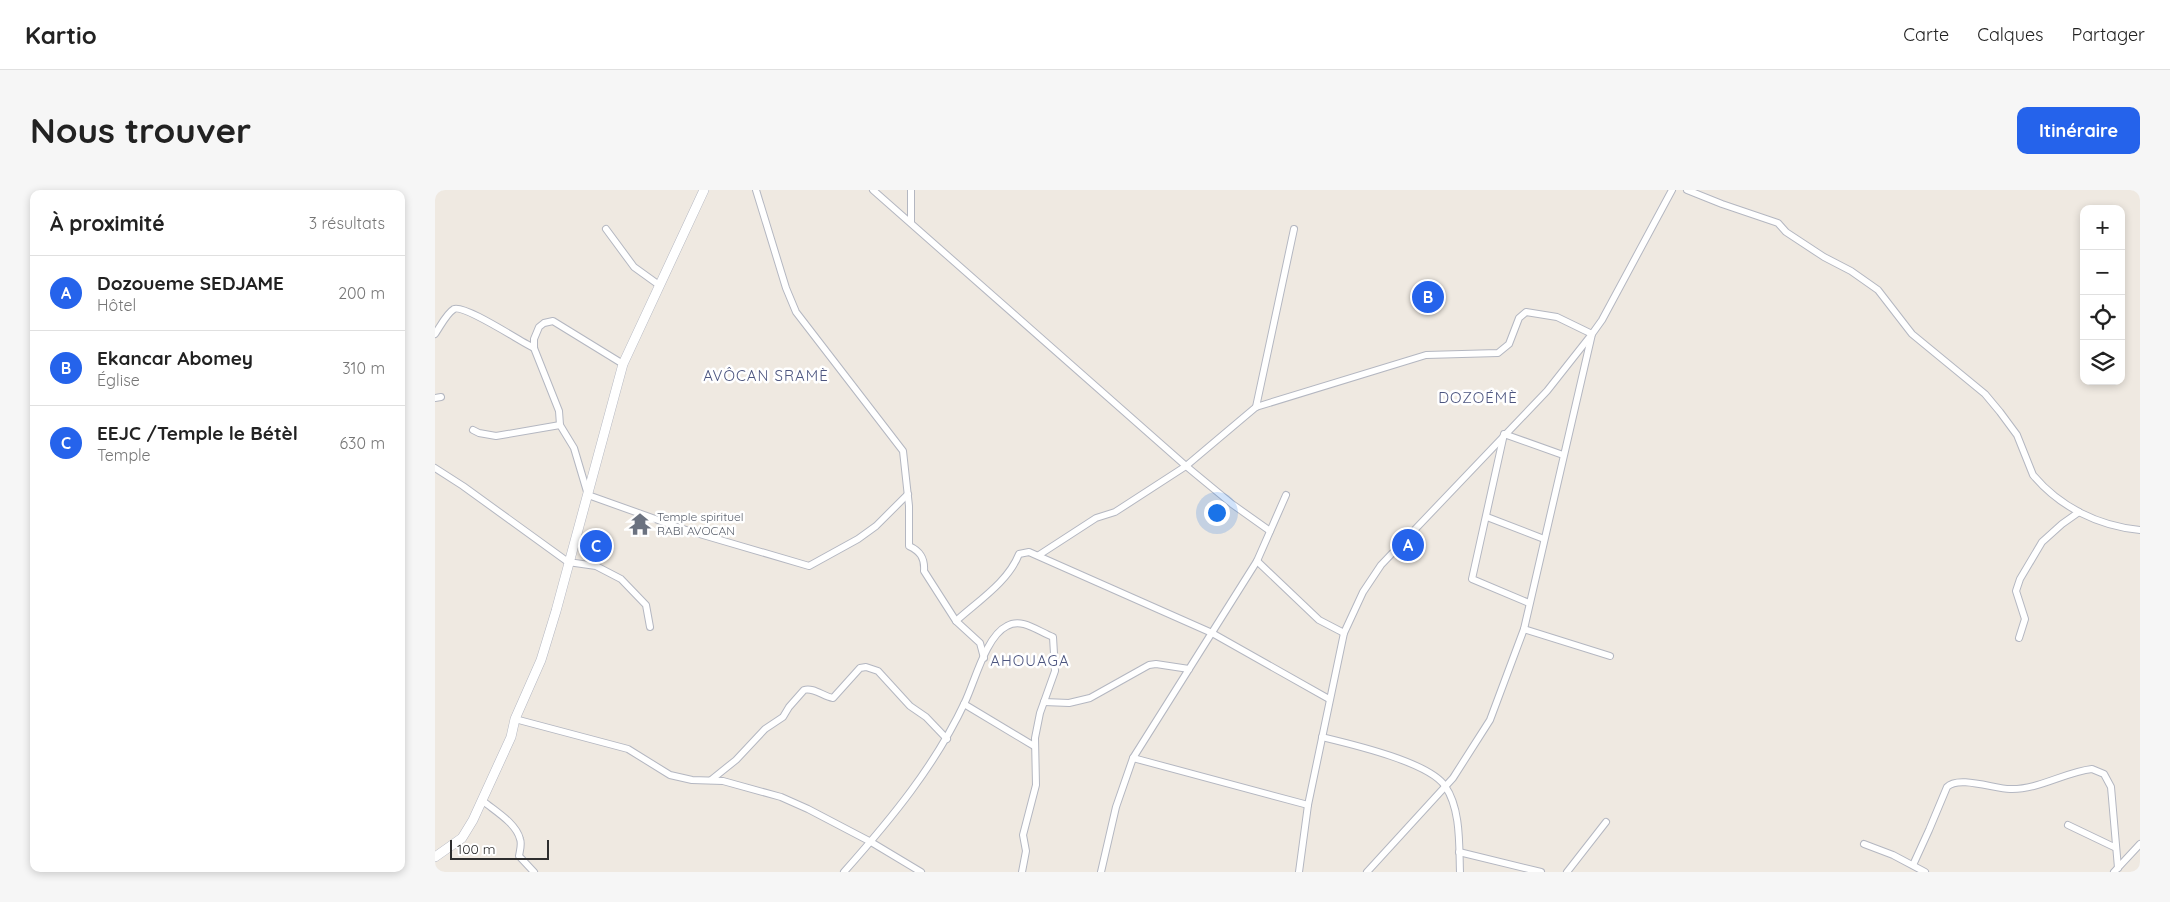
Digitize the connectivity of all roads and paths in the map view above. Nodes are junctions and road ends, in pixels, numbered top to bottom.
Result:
1 (704, 190) edge
2 (756, 190) edge
3 (873, 190) edge
4 (911, 190) edge
5 (1672, 190) edge
6 (1687, 190) edge
7 (911, 222) junction
8 (605, 229) dead end
9 (1293, 229) dead end
10 (659, 285) junction
11 (435, 334) edge
12 (1592, 334) junction
13 (534, 348) junction
14 (623, 364) junction
15 (1256, 407) junction
16 (561, 424) junction
17 (473, 430) dead end
18 (1504, 434) junction
19 (1563, 455) junction
20 (1186, 466) junction
21 (435, 468) edge
22 (587, 494) junction
23 (908, 494) junction
24 (1286, 494) dead end
25 (2079, 512) junction
26 (1487, 517) junction
27 (2140, 530) edge
28 (1270, 531) junction
29 (1544, 539) junction
30 (1039, 555) junction
31 (1257, 561) junction
32 (568, 562) junction
33 (1529, 603) junction
34 (956, 621) junction
35 (650, 627) dead end
36 (1524, 629) junction
37 (1212, 633) junction
38 (1344, 633) junction
39 (2019, 638) dead end
40 (1610, 656) dead end
41 (984, 659) junction
42 (1189, 669) junction
43 (1329, 699) junction
44 (1044, 702) junction
45 (964, 704) junction
46 (515, 719) junction
47 (1322, 737) junction
48 (947, 739) junction
49 (1035, 746) junction
50 (1133, 758) junction
51 (711, 780) junction
52 (1446, 787) junction
53 (483, 801) junction
54 (1308, 806) junction
55 (1606, 822) dead end
56 (2067, 825) dead end
57 (871, 842) junction
58 (1864, 844) dead end
59 (2140, 844) edge
60 (2114, 847) junction
61 (1459, 852) junction
62 (435, 857) edge
63 (1913, 865) junction
64 (2116, 870) edge
65 (534, 872) edge
66 (844, 872) edge
67 (921, 872) edge
68 (1022, 872) edge
69 (1101, 872) edge
70 (1299, 872) edge
71 (1367, 872) edge
72 (1460, 872) edge
73 (1541, 872) edge
74 (1567, 872) edge
75 (1925, 872) edge

1 - 10 main road
2 - 23 street
3 - 7 street
4 - 7 street
5 - 12 street
6 - 25 street
7 - 20 street
8 - 10 street
9 - 15 street
10 - 14 main road
11 - 13 street
12 - 15 street
12 - 18 street
12 - 19 street
13 - 14 street
13 - 16 street
14 - 22 main road
15 - 20 street
16 - 17 street
16 - 22 street
18 - 19 street
18 - 26 street
18 - 38 street
19 - 29 street
20 - 28 street
20 - 30 street
21 - 32 street
22 - 23 street
22 - 32 main road
23 - 34 street
24 - 28 street
25 - 27 street
25 - 39 street
26 - 29 street
26 - 33 street
28 - 31 street
29 - 33 street
30 - 34 street
30 - 37 street
31 - 37 street
31 - 38 street
32 - 35 street
32 - 46 main road
33 - 36 street
34 - 41 street
36 - 40 street
36 - 52 street
37 - 42 street
37 - 43 street
38 - 43 street
41 - 44 street
41 - 45 street
42 - 44 street
42 - 50 street
43 - 47 street
44 - 49 street
45 - 48 street
45 - 49 street
46 - 51 street
46 - 53 main road
47 - 52 street
47 - 54 street
48 - 51 street
48 - 57 street
49 - 68 street
50 - 54 street
50 - 69 street
51 - 57 street
52 - 61 street
52 - 71 street
53 - 62 main road
53 - 65 street
54 - 70 street
55 - 74 street
56 - 60 street
57 - 66 street
57 - 67 street
58 - 63 street
59 - 64 street
60 - 63 street
60 - 64 street
61 - 72 street
61 - 73 street
63 - 75 street

